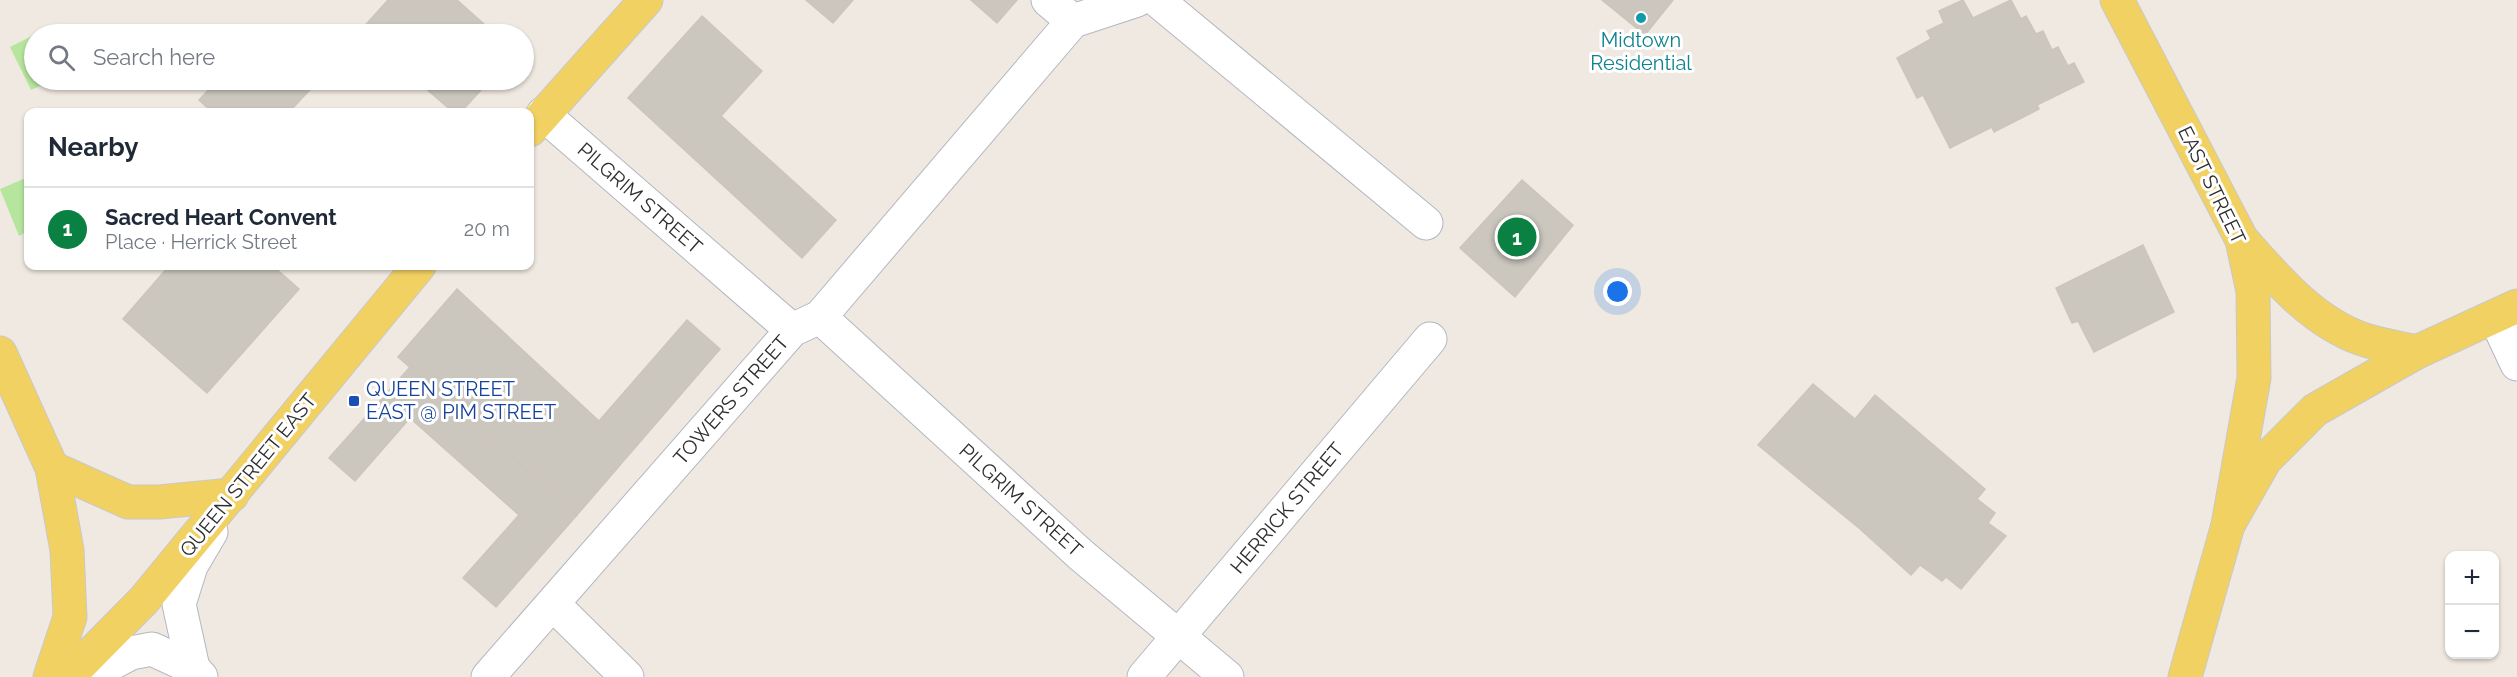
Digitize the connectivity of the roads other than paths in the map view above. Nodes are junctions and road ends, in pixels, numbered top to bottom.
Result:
1 (646, 0) edge
2 (1048, 0) edge
3 (1137, 0) edge
4 (1157, 0) edge
5 (2117, 0) edge
6 (1073, 21) junction
7 (536, 122) edge
8 (1426, 223) dead end
9 (2242, 240) junction
10 (416, 270) edge
11 (2506, 311) edge
12 (806, 323) junction
13 (1430, 339) dead end
14 (2417, 352) junction
15 (0, 353) edge
16 (2517, 364) edge
17 (9, 394) edge
18 (52, 468) junction
19 (232, 495) junction
20 (2228, 525) junction
21 (553, 604) junction
22 (1180, 637) junction
23 (197, 673) edge
24 (50, 677) edge
25 (68, 677) edge
26 (86, 677) edge
27 (488, 677) edge
28 (627, 677) edge
29 (1144, 677) edge
30 (1227, 677) edge
31 (2185, 677) edge

1 - 7 main road
2 - 6 street
3 - 6 street
4 - 8 street
5 - 9 main road, EAST STREET
6 - 12 street, TOWERS STREET
7 - 12 street, PILGRIM STREET
9 - 14 main road
9 - 20 main road, EAST STREET
10 - 19 main road, QUEEN STREET EAST
11 - 14 main road
11 - 16 street
12 - 21 street, TOWERS STREET
12 - 22 street, PILGRIM STREET
13 - 22 street, HERRICK STREET
14 - 20 main road
15 - 17 main road
17 - 18 main road
18 - 19 main road
18 - 24 main road
19 - 23 street
19 - 25 main road, QUEEN STREET EAST
20 - 31 main road
21 - 27 street, TOWERS STREET
21 - 28 street
22 - 29 street, HERRICK STREET
22 - 30 street, PILGRIM STREET
23 - 26 street

